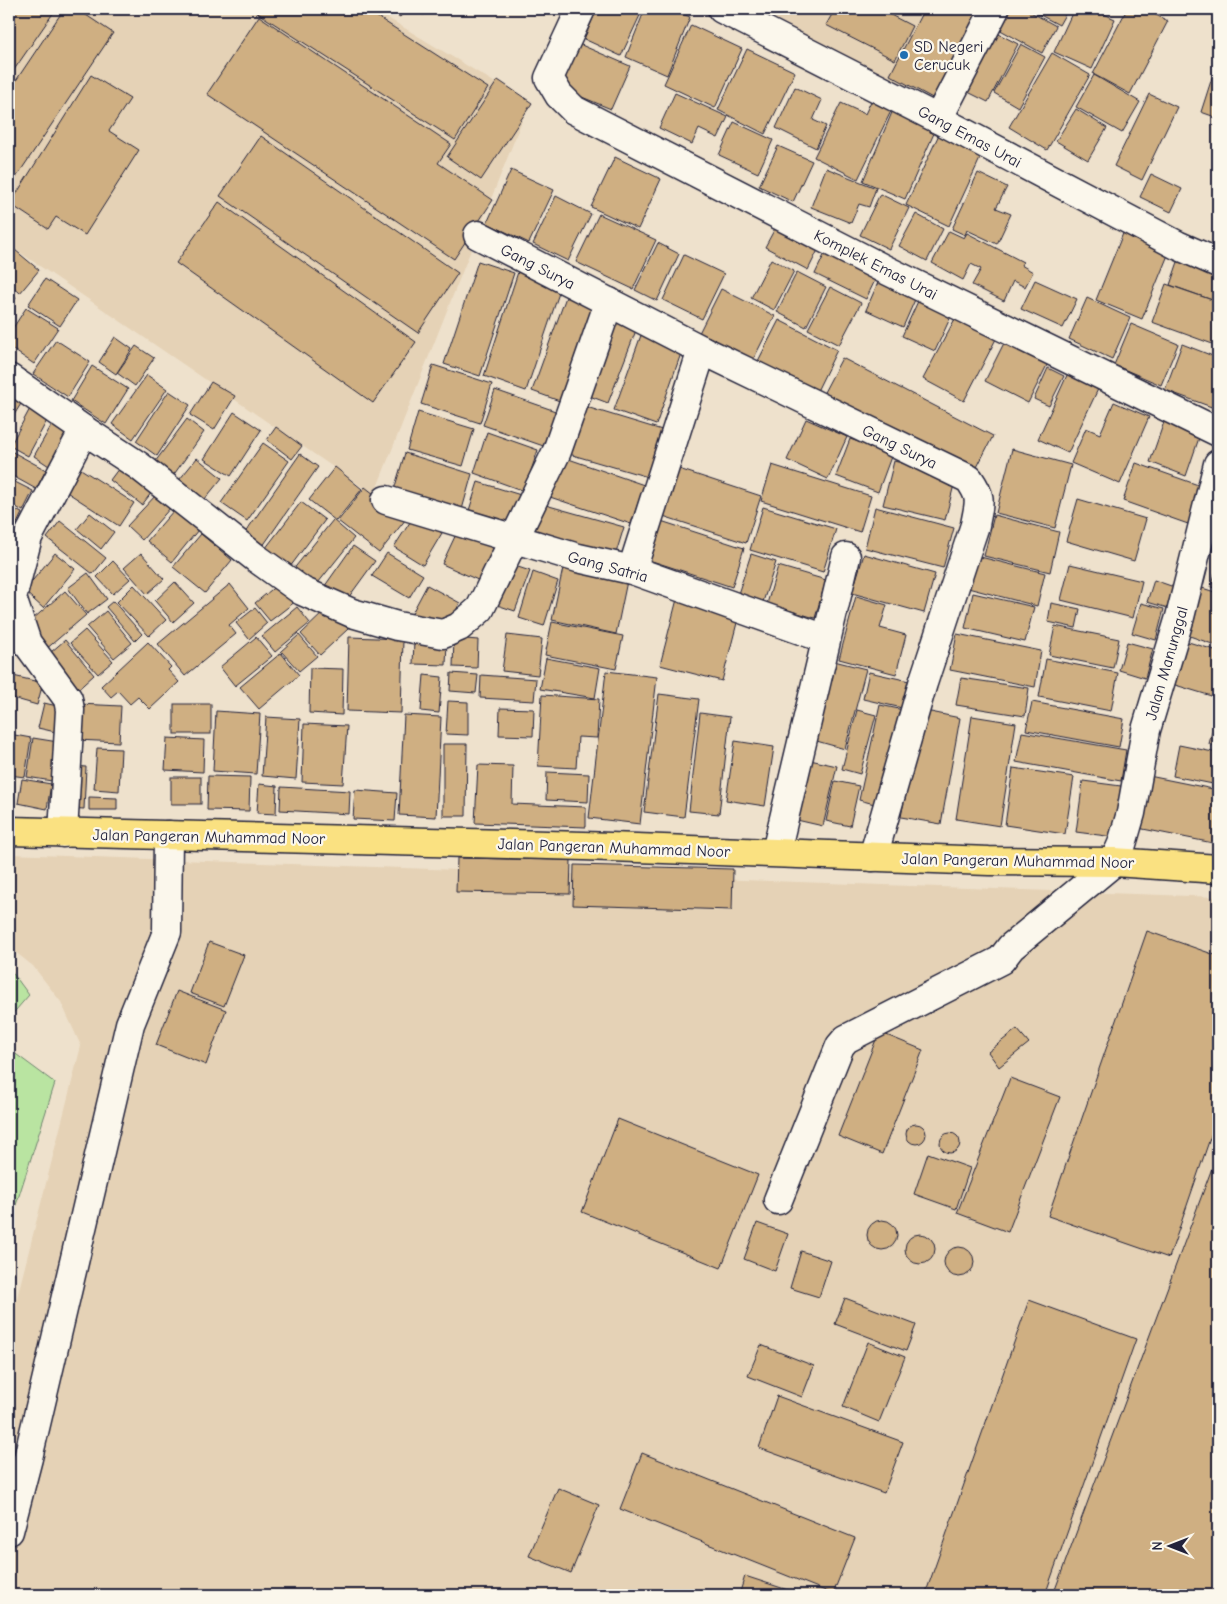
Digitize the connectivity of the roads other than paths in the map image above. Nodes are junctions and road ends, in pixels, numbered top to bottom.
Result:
1 (582, 9) edge
2 (722, 9) edge
3 (995, 9) edge
4 (938, 119) junction
5 (478, 235) dead end
6 (1218, 262) edge
7 (609, 302) junction
8 (702, 350) junction
9 (9, 378) edge
10 (84, 430) junction
11 (1218, 432) edge
12 (1218, 464) edge
13 (386, 500) dead end
14 (514, 539) junction
15 (846, 557) dead end
16 (632, 570) junction
17 (826, 639) junction
18 (9, 831) edge
19 (63, 833) junction
20 (168, 835) junction
21 (776, 852) junction
22 (873, 856) junction
23 (1114, 862) junction
24 (1218, 869) edge
25 (778, 1200) dead end
26 (9, 1531) edge

1 - 11 street, Komplek Emas Urai
2 - 4 street, Gang Emas Urai
3 - 4 street
4 - 6 street, Gang Emas Urai
5 - 7 street, Gang Surya
7 - 8 street, Gang Surya
7 - 14 street
8 - 16 street
8 - 22 street, Gang Surya
9 - 10 street
10 - 14 street
10 - 19 street
12 - 23 street, Jalan Manunggal
13 - 14 street, Gang Satria
14 - 16 street, Gang Satria
15 - 17 street
16 - 17 street, Gang Satria
17 - 21 street
18 - 19 main road, Jalan Pangeran Muhammad Noor
19 - 20 main road, Jalan Pangeran Muhammad Noor
20 - 21 main road, Jalan Pangeran Muhammad Noor
20 - 26 street
21 - 22 main road, Jalan Pangeran Muhammad Noor
22 - 23 main road, Jalan Pangeran Muhammad Noor
23 - 24 main road, Jalan Pangeran Muhammad Noor
23 - 25 street

